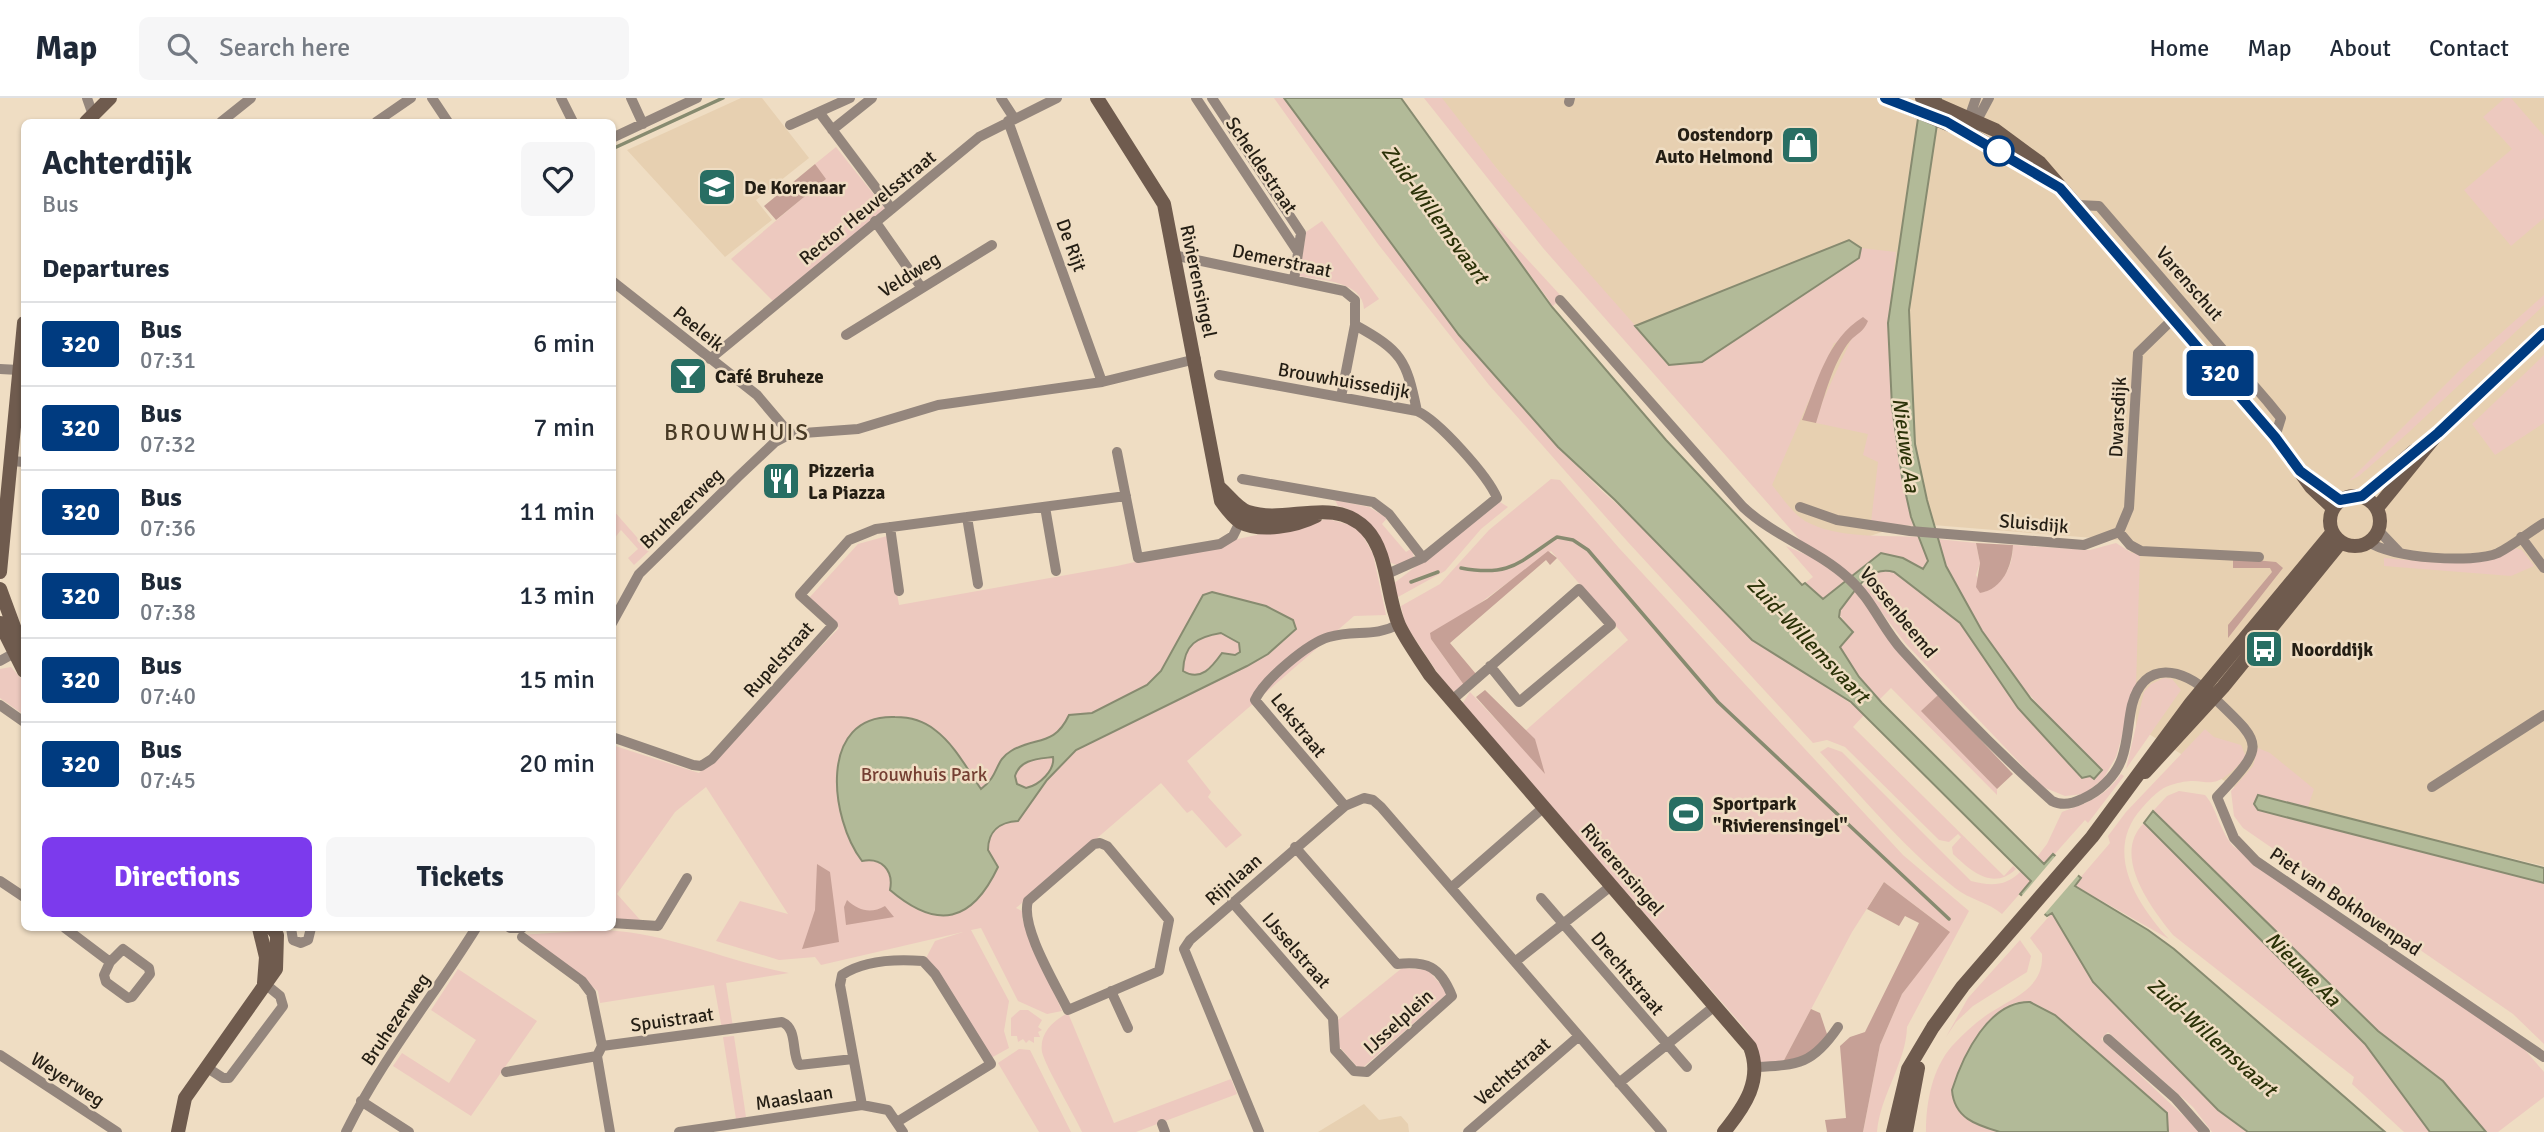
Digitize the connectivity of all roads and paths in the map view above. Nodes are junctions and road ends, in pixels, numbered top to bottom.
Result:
1 (87, 98) edge
2 (110, 98) edge
3 (251, 98) edge
4 (411, 98) edge
5 (432, 98) edge
6 (561, 98) edge
7 (631, 98) edge
8 (697, 98) edge
9 (850, 98) edge
10 (873, 98) edge
11 (1001, 98) edge
12 (1057, 98) edge
13 (1097, 98) edge
14 (1196, 98) edge
15 (1212, 98) edge
16 (1885, 98) edge
17 (1976, 98) edge
18 (1989, 98) edge
19 (1919, 104) edge
20 (819, 112) junction
21 (1945, 114) junction
22 (90, 119) edge
23 (225, 119) edge
24 (380, 119) edge
25 (446, 119) edge
26 (572, 119) edge
27 (1011, 119) junction
28 (1973, 119) junction
29 (643, 124) junction
30 (790, 125) dead end
31 (832, 130) junction
32 (1966, 132) junction
33 (616, 136) edge
34 (2060, 188) junction
35 (2078, 205) junction
36 (891, 208) junction
37 (875, 221) junction
38 (992, 245) dead end
39 (1298, 252) junction
40 (1173, 255) junction
41 (1294, 280) junction
42 (616, 284) edge
43 (921, 287) junction
44 (1560, 300) dead end
45 (2174, 318) junction
46 (1355, 325) junction
47 (2544, 333) edge
48 (846, 335) dead end
49 (21, 351) edge
50 (710, 359) junction
51 (1196, 359) junction
52 (0, 369) edge
53 (19, 370) junction
54 (1219, 375) dead end
55 (1102, 382) junction
56 (1341, 397) junction
57 (1417, 411) junction
58 (2438, 433) junction
59 (790, 434) junction
60 (2275, 437) junction
61 (1117, 452) dead end
62 (18, 461) edge
63 (1242, 479) dead end
64 (1126, 496) junction
65 (2362, 496) junction
66 (2336, 504) junction
67 (1045, 507) junction
68 (1800, 507) dead end
69 (2377, 508) junction
70 (967, 517) junction
71 (1243, 517) junction
72 (2544, 523) edge
73 (890, 527) junction
74 (2119, 532) junction
75 (2374, 536) junction
76 (2521, 537) junction
77 (2337, 538) junction
78 (2259, 557) dead end
79 (1423, 558) junction
80 (2544, 568) edge
81 (1056, 571) dead end
82 (0, 572) edge
83 (1385, 575) junction
84 (978, 584) dead end
85 (0, 589) edge
86 (899, 591) dead end
87 (616, 602) edge
88 (0, 623) edge
89 (1399, 624) junction
90 (21, 651) edge
91 (0, 661) edge
92 (1490, 666) junction
93 (2208, 693) junction
94 (1452, 700) junction
95 (0, 705) edge
96 (2544, 715) edge
97 (21, 720) edge
98 (616, 738) edge
99 (2432, 787) dead end
100 (2059, 805) joint
101 (1345, 806) junction
102 (1544, 807) junction
103 (1296, 847) junction
104 (687, 878) dead end
105 (0, 881) edge
106 (1611, 886) junction
107 (1451, 888) junction
108 (21, 895) edge
109 (1541, 898) dead end
110 (1232, 902) junction
111 (616, 923) edge
112 (1564, 924) junction
113 (69, 931) edge
114 (275, 931) edge
115 (311, 931) edge
116 (474, 931) edge
117 (522, 932) edge
118 (1166, 943) junction
119 (1185, 949) junction
120 (1516, 961) junction
121 (110, 962) junction
122 (264, 984) junction
123 (1111, 991) junction
124 (1716, 1005) junction
125 (1335, 1021) joint
126 (1839, 1027) dead end
127 (1128, 1028) dead end
128 (1579, 1036) junction
129 (2108, 1039) dead end
130 (1926, 1040) junction
131 (1666, 1045) junction
132 (599, 1051) junction
133 (0, 1055) edge
134 (2544, 1057) edge
135 (853, 1059) junction
136 (206, 1067) junction
137 (1686, 1067) dead end
138 (1756, 1068) junction
139 (506, 1072) dead end
140 (1619, 1083) junction
141 (361, 1101) junction
142 (862, 1105) junction
143 (897, 1122) junction
144 (741, 1128) edge
145 (1725, 1131) edge
146 (117, 1132) edge
147 (178, 1132) edge
148 (346, 1132) edge
149 (409, 1132) edge
150 (610, 1132) edge
151 (679, 1132) edge
152 (903, 1132) edge
153 (1259, 1132) edge
154 (1468, 1132) edge
155 (1662, 1132) edge
156 (1894, 1132) edge
157 (1906, 1132) edge
158 (2205, 1132) edge

1 - 22 street
2 - 22 street
3 - 23 street
4 - 24 street
5 - 25 street
6 - 26 street
7 - 29 street
8 - 29 street
9 - 20 street
10 - 31 street
11 - 27 street, De Rijt
12 - 27 street, Rector Heuvelsstraat
13 - 40 street, Rivierensingel
14 - 39 street, Scheldestraat
15 - 39 street, Scheldestraat
16 - 19 street, Varenschut
17 - 28 street
18 - 28 street
19 - 21 street, Varenschut
20 - 30 street
20 - 31 street
21 - 28 street, Varenschut
21 - 32 street, Varenschut
27 - 36 street, Rector Heuvelsstraat
27 - 55 street, De Rijt
28 - 32 street
28 - 34 street, Varenschut
29 - 33 street
31 - 36 street
32 - 34 street, Varenschut
34 - 35 street, Varenschut
35 - 45 street, Varenschut
35 - 60 street, Varenschut
36 - 37 street, Rector Heuvelsstraat
37 - 43 street
37 - 50 street, Rector Heuvelsstraat
38 - 43 street, Veldweg
39 - 41 street, Scheldestraat
40 - 41 street, Demerstraat
40 - 51 street, Rivierensingel
41 - 46 street, Demerstraat
42 - 50 street, Peeleik
43 - 48 street, Veldweg
44 - 100 street, Vossenbeemd
45 - 60 street, Varenschut
45 - 74 street, Dwarsdijk
46 - 56 street, Demerstraat
46 - 57 street
47 - 58 street
49 - 53 street
50 - 59 street, Peeleik
51 - 55 street
51 - 71 street, Rivierensingel
52 - 53 street
53 - 62 street
54 - 56 street, Brouwhuissedijk
55 - 59 street
56 - 57 street, Brouwhuissedijk
57 - 79 street, Brouwhuissedijk
58 - 65 street
58 - 69 street
59 - 87 street, Bruhezerweg
60 - 66 street, Varenschut
61 - 64 street
62 - 82 street
63 - 79 street
64 - 67 street, Rupelstraat
64 - 71 street
65 - 66 street
65 - 69 street
66 - 77 street
67 - 70 street, Rupelstraat
67 - 81 street
68 - 74 street, Sluisdijk
69 - 75 street
70 - 73 street, Rupelstraat
70 - 84 street
71 - 83 street, Rivierensingel
72 - 76 street
73 - 86 street
73 - 98 street, Rupelstraat
74 - 78 street
75 - 76 street
75 - 77 street
76 - 80 street
77 - 93 street
79 - 83 street, Brouwhuissedijk
83 - 89 street, Rivierensingel
85 - 90 street
88 - 90 street
89 - 94 street, Rivierensingel
89 - 101 street, Lekstraat
90 - 91 street
92 - 92 street
92 - 94 street
93 - 100 street, Piet van Bokhovenpad
93 - 130 street
93 - 134 street, Piet van Bokhovenpad
94 - 102 street, Rivierensingel
95 - 97 street
96 - 99 street
101 - 103 street, Rijnlaan
101 - 107 street
102 - 106 street, Rivierensingel
102 - 107 street
103 - 110 street, Rijnlaan
103 - 125 street, IJsselplein
104 - 111 street
105 - 108 street
106 - 112 street, Drechtstraat
106 - 124 street, Rivierensingel
107 - 120 street
109 - 112 street, Drechtstraat
110 - 119 street, Rijnlaan
110 - 125 street, IJsselstraat
112 - 120 street, Drechtstraat
112 - 131 street, Drechtstraat
113 - 121 street
114 - 115 street
114 - 122 street
116 - 141 street, Bruhezerweg
117 - 132 street
118 - 119 street
118 - 123 street
118 - 123 street
119 - 153 street
120 - 128 street
121 - 121 street
122 - 136 street
122 - 136 street
123 - 127 street
124 - 131 street, Drechtstraat
124 - 138 street, Rivierensingel
126 - 138 street
128 - 140 street
128 - 154 street, Vechtstraat
129 - 158 street
130 - 156 street
130 - 157 street
131 - 137 street, Drechtstraat
131 - 140 street, Drechtstraat
132 - 135 street, Spuistraat
132 - 139 street, Spuistraat
132 - 150 street
133 - 146 street, Weyerweg
135 - 142 street
135 - 143 street
136 - 147 street
138 - 145 street
140 - 155 street
141 - 148 street, Bruhezerweg
141 - 149 street
142 - 143 street, Maaslaan
142 - 144 street, Maaslaan
143 - 152 street
144 - 151 street, Maaslaan

